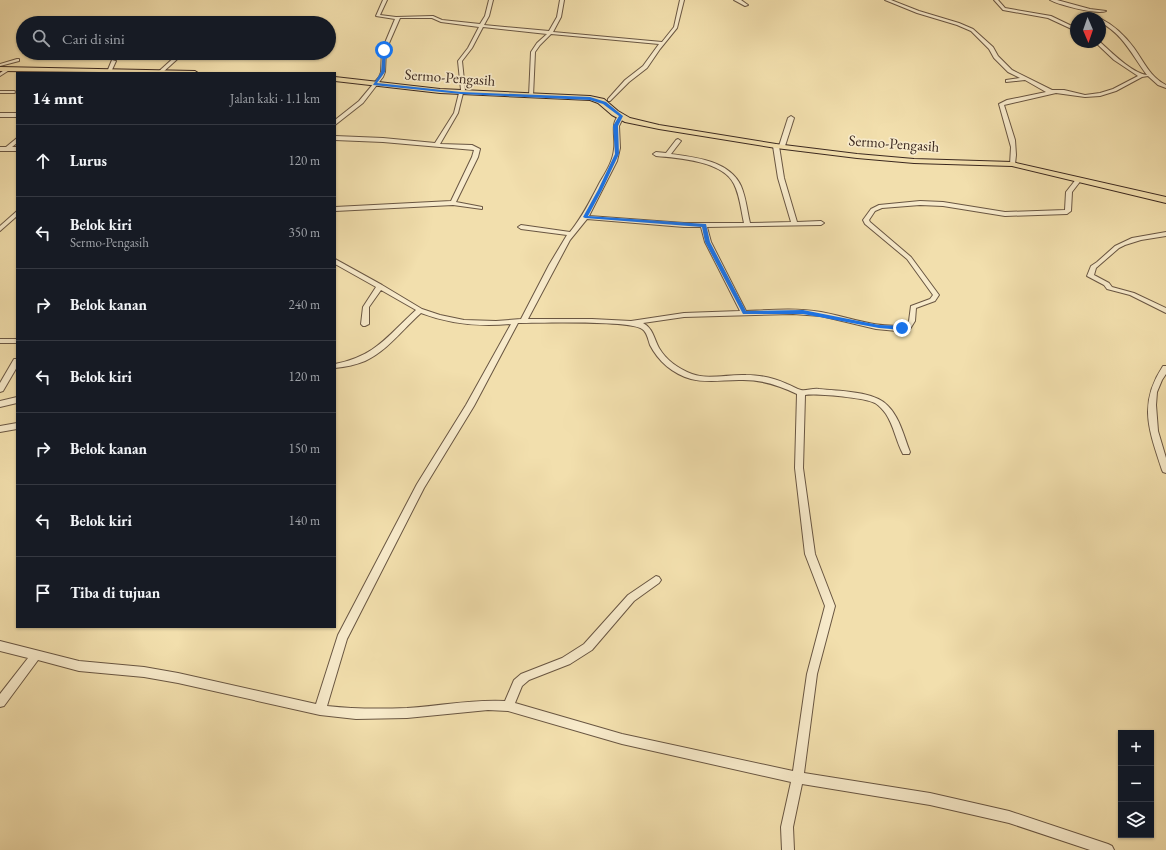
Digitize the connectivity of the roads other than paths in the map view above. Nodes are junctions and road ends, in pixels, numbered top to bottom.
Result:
1 (385, 0) edge
2 (491, 0) edge
3 (562, 0) edge
4 (682, 0) edge
5 (736, 0) edge
6 (887, 0) edge
7 (996, 0) edge
8 (1052, 0) edge
9 (1057, 2) junction
10 (746, 5) dead end
11 (1082, 12) edge
12 (1104, 12) dead end
13 (398, 17) junction
14 (1106, 24) edge
15 (482, 25) junction
16 (1070, 26) edge
17 (552, 32) junction
18 (663, 43) junction
19 (1104, 48) edge
20 (17, 60) dead end
21 (174, 60) edge
22 (114, 61) dead end
23 (0, 64) edge
24 (0, 69) edge
25 (9, 69) junction
26 (109, 71) junction
27 (99, 72) edge
28 (134, 72) edge
29 (160, 72) edge
30 (0, 75) edge
31 (1141, 76) junction
32 (1151, 77) junction
33 (336, 79) edge
34 (1024, 79) junction
35 (1166, 80) edge
36 (1008, 81) dead end
37 (1155, 81) junction
38 (374, 84) junction
39 (1166, 87) edge
40 (0, 92) edge
41 (14, 92) dead end
42 (1051, 92) junction
43 (461, 93) junction
44 (535, 96) junction
45 (610, 100) junction
46 (0, 115) edge
47 (16, 115) edge
48 (620, 116) junction
49 (791, 118) dead end
50 (336, 122) edge
51 (336, 138) edge
52 (16, 141) edge
53 (678, 141) dead end
54 (437, 145) junction
55 (779, 146) junction
56 (0, 149) edge
57 (7, 149) junction
58 (16, 149) edge
59 (656, 154) dead end
60 (667, 155) junction
61 (1012, 164) junction
62 (1079, 179) junction
63 (1166, 200) edge
64 (453, 203) junction
65 (480, 208) dead end
66 (336, 209) edge
67 (16, 214) edge
68 (585, 217) junction
69 (821, 223) dead end
70 (795, 224) junction
71 (704, 225) junction
72 (747, 225) junction
73 (522, 227) dead end
74 (0, 229) edge
75 (572, 234) junction
76 (1166, 234) edge
77 (336, 262) edge
78 (380, 286) junction
79 (420, 310) junction
80 (1166, 311) edge
81 (744, 313) junction
82 (520, 321) junction
83 (632, 323) junction
84 (366, 324) dead end
85 (0, 341) edge
86 (16, 341) edge
87 (16, 363) edge
88 (336, 366) edge
89 (1166, 368) edge
90 (0, 389) edge
91 (801, 394) junction
92 (16, 400) edge
93 (0, 404) edge
94 (16, 426) edge
95 (0, 429) edge
96 (906, 452) dead end
97 (1166, 470) edge
98 (656, 580) dead end
99 (0, 646) edge
100 (35, 656) junction
101 (0, 702) edge
102 (508, 706) junction
103 (320, 710) junction
104 (798, 778) junction
105 (788, 850) edge
106 (1108, 850) edge

1 - 13 street
2 - 15 street
3 - 17 street
4 - 18 street
5 - 10 street
6 - 34 street
7 - 16 street
8 - 9 street
9 - 11 street
9 - 12 street
13 - 15 street
13 - 38 street
14 - 32 street
15 - 17 street
15 - 43 street
17 - 18 street
17 - 44 street
18 - 45 street
19 - 31 street
20 - 23 street
21 - 29 street
22 - 26 street
24 - 25 main road
25 - 27 main road
25 - 30 street
26 - 27 main road
26 - 28 main road
31 - 32 street
31 - 42 street
32 - 37 street
33 - 38 main road, Sermo-Pengasih
34 - 36 street
34 - 42 street
35 - 37 street
37 - 39 street
38 - 43 main road, Sermo-Pengasih
38 - 50 street
40 - 41 street
42 - 61 street
43 - 44 main road, Sermo-Pengasih
43 - 54 street
44 - 45 main road, Sermo-Pengasih
44 - 48 main road, Sermo-Pengasih
45 - 48 main road
46 - 47 street
48 - 55 main road, Sermo-Pengasih
48 - 68 street
49 - 55 street
51 - 54 street
52 - 57 street
53 - 60 street
54 - 64 street
55 - 61 main road, Sermo-Pengasih
55 - 70 street
56 - 57 street
57 - 58 street
59 - 60 street
60 - 72 street
61 - 62 main road, Sermo-Pengasih
62 - 63 main road, Sermo-Pengasih
62 - 81 street
64 - 65 street
64 - 66 street
67 - 74 street
68 - 71 street
68 - 75 street
69 - 70 street
70 - 72 street
71 - 72 street
71 - 81 street
73 - 75 street
75 - 82 street
76 - 80 street
77 - 78 street
78 - 79 street
78 - 84 street
79 - 82 street
79 - 88 street
81 - 83 street
82 - 83 street
82 - 103 street
83 - 91 street
85 - 86 street
87 - 90 street
89 - 97 street
91 - 96 street
91 - 104 street
92 - 93 street
94 - 95 street
98 - 102 street
99 - 100 street
100 - 101 street
100 - 103 street
102 - 103 street
102 - 104 street
104 - 105 street
104 - 106 street

